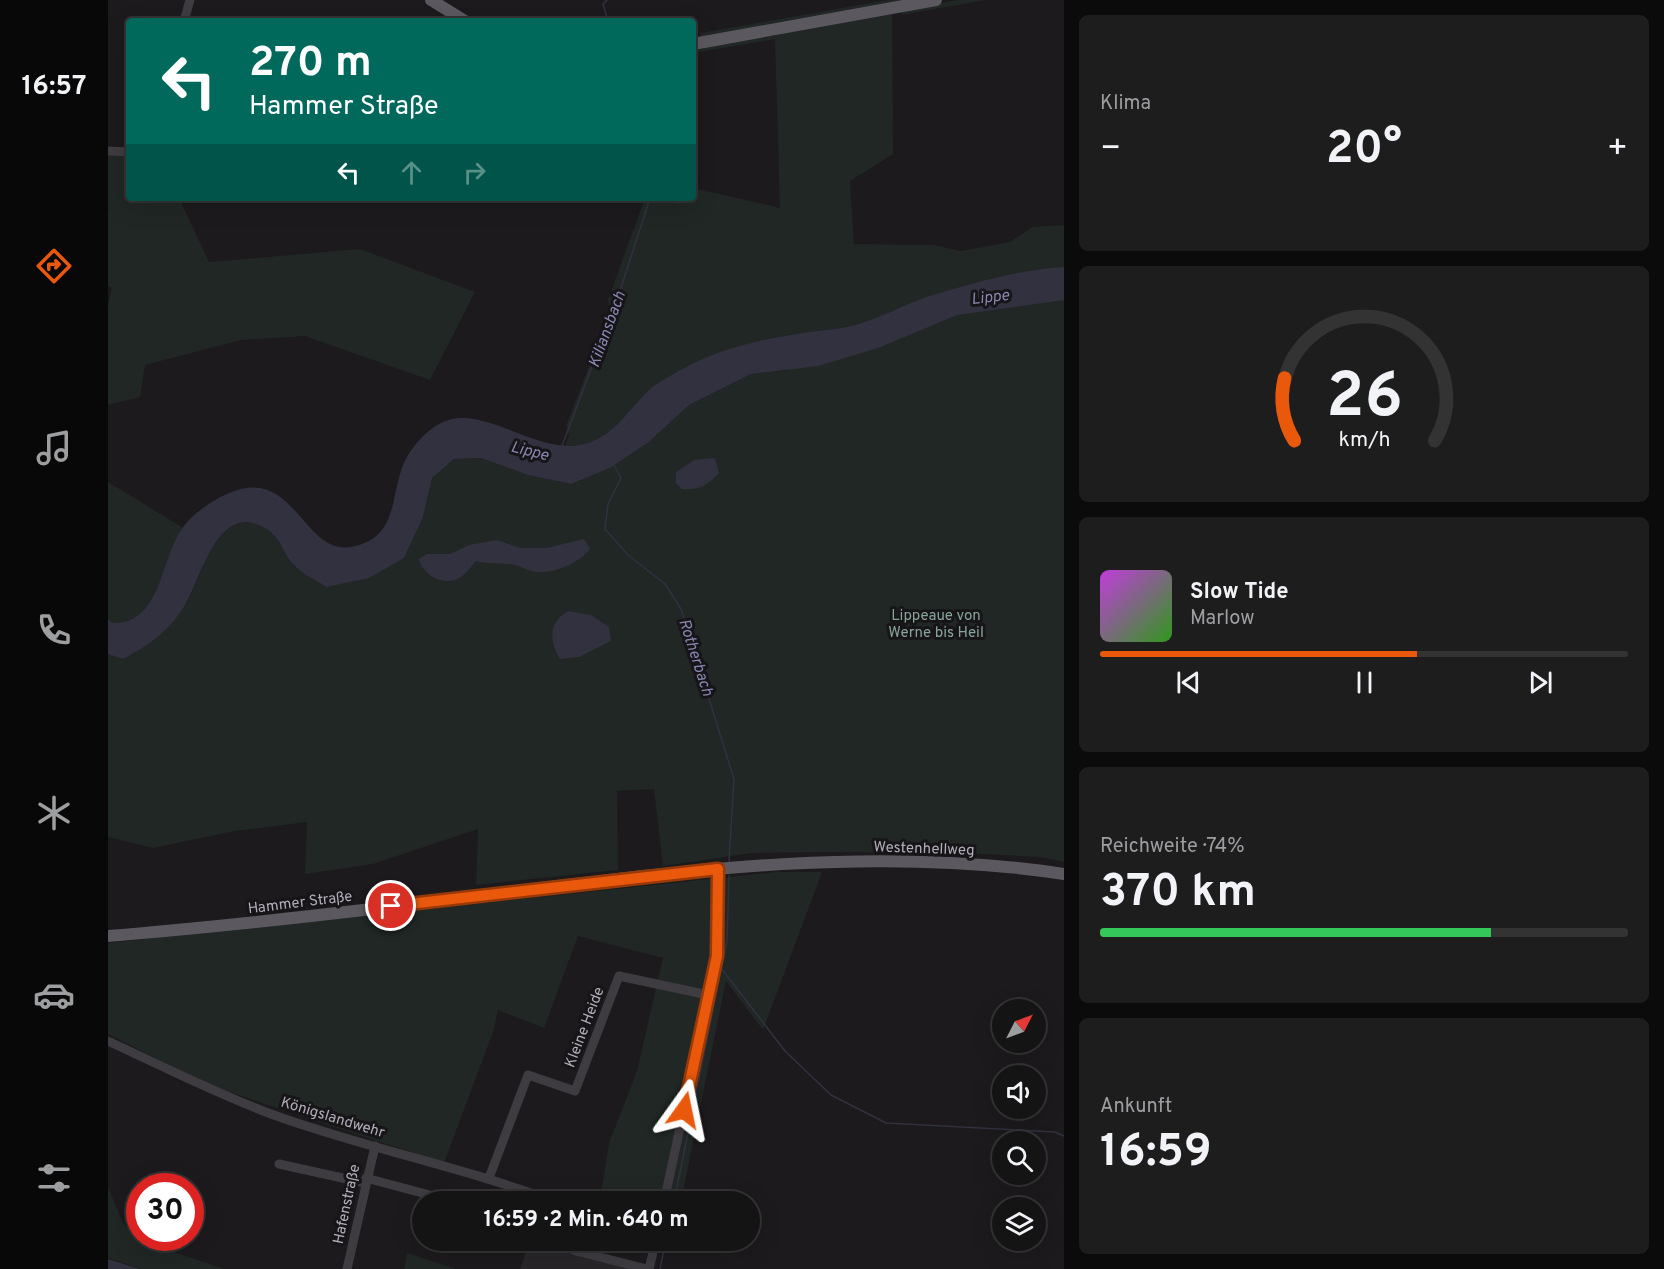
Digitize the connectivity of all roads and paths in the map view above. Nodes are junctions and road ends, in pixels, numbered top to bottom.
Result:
1 (190, 0) edge
2 (431, 0) edge
3 (936, 0) edge
4 (910, 2) edge
5 (185, 18) edge
6 (460, 18) edge
7 (696, 43) edge
8 (108, 151) edge
9 (126, 152) edge
10 (782, 864) joint
11 (718, 869) junction
12 (1064, 874) edge
13 (108, 936) edge
14 (708, 995) junction
15 (108, 1041) edge
16 (375, 1146) junction
17 (279, 1164) dead end
18 (489, 1178) junction
19 (366, 1180) junction
20 (412, 1191) edge
21 (525, 1191) edge
22 (666, 1191) edge
23 (576, 1251) edge
24 (653, 1251) edge
25 (347, 1269) edge
26 (648, 1269) edge

1 - 5 street
2 - 6 main road
3 - 4 main road
4 - 7 main road
8 - 9 street
10 - 11 main road, Hammer Straße
10 - 12 main road, Westenhellweg
11 - 13 main road, Hammer Straße
11 - 14 street
14 - 18 street, Kleine Heide
14 - 22 street
15 - 16 street, Königslandwehr
16 - 18 street, Königslandwehr
16 - 19 street, Hafenstraße
17 - 19 street
18 - 21 street, Königslandwehr
19 - 20 street
19 - 25 street, Hafenstraße
23 - 26 street
24 - 26 street

